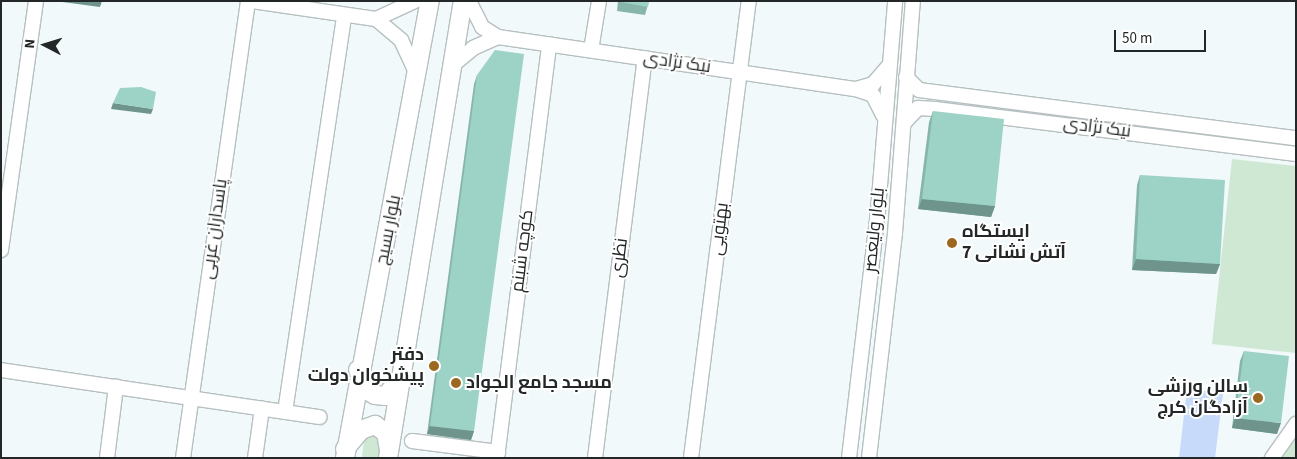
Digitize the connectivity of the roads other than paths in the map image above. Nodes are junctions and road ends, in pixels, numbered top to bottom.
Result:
1 (36, 1) edge
2 (248, 1) edge
3 (252, 1) edge
4 (415, 1) edge
5 (430, 1) edge
6 (463, 1) edge
7 (469, 1) edge
8 (599, 1) edge
9 (749, 1) edge
10 (895, 1) edge
11 (913, 1) edge
12 (344, 15) junction
13 (376, 20) junction
14 (498, 37) junction
15 (550, 44) junction
16 (591, 50) junction
17 (645, 58) junction
18 (453, 65) junction
19 (888, 67) junction
20 (740, 72) junction
21 (906, 77) junction
22 (418, 81) junction
23 (856, 89) junction
24 (919, 90) junction
25 (996, 100) junction
26 (918, 108) junction
27 (996, 115) junction
28 (884, 119) junction
29 (904, 123) junction
30 (1182, 124) junction
31 (1296, 138) edge
32 (1181, 139) junction
33 (1296, 154) edge
34 (1, 250) edge
35 (872, 269) junction
36 (891, 271) junction
37 (868, 299) junction
38 (888, 302) junction
39 (1, 370) edge
40 (358, 370) junction
41 (403, 374) junction
42 (116, 387) junction
43 (191, 398) junction
44 (262, 408) junction
45 (284, 412) junction
46 (320, 417) dead end
47 (1296, 424) edge
48 (412, 441) dead end
49 (345, 454) edge
50 (389, 455) edge
51 (497, 455) edge
52 (107, 458) edge
53 (183, 458) edge
54 (255, 458) edge
55 (595, 458) edge
56 (691, 458) edge
57 (849, 458) edge
58 (869, 458) edge
59 (1272, 458) edge

1 - 34 street
2 - 43 street, پاسداران غربی
3 - 12 street
4 - 13 street
5 - 22 main road, بلوار بسیج
6 - 18 main road, بلوار بسیج
7 - 14 street
8 - 16 street
9 - 20 street, بهتویی
10 - 19 street, بلوار ولیعصر
11 - 21 street, بلوار ولیعصر
12 - 13 street
12 - 45 street
13 - 22 street
14 - 15 street, نیک نژادی
14 - 18 street
15 - 16 street, نیک نژادی
15 - 51 street, کوچه شبنم
16 - 17 street, نیک نژادی
17 - 20 street, نیک نژادی
17 - 55 street, نظری
18 - 41 main road, بلوار بسیج
19 - 23 street
19 - 28 street, بلوار ولیعصر
20 - 23 street, نیک نژادی
20 - 56 street, بهتویی
21 - 24 street
21 - 29 street, بلوار ولیعصر
22 - 40 main road, بلوار بسیج
23 - 28 street
24 - 25 street, نیک نژادی
24 - 26 street
25 - 27 street
25 - 30 street, نیک نژادی
26 - 27 street, نیک نژادی
26 - 29 street
27 - 32 street, نیک نژادی
28 - 35 street, بلوار ولیعصر
29 - 36 street, بلوار ولیعصر
30 - 31 street, نیک نژادی
30 - 32 street
32 - 33 street, نیک نژادی
35 - 36 street
35 - 37 street, بلوار ولیعصر
36 - 38 street, بلوار ولیعصر
37 - 38 street
37 - 57 street, بلوار ولیعصر
38 - 58 street, بلوار ولیعصر
39 - 42 street
40 - 41 main road
40 - 49 main road, بلوار بسیج
41 - 50 main road, بلوار بسیج
42 - 43 street
42 - 52 street
43 - 44 street
43 - 53 street, پاسداران غربی
44 - 45 street
44 - 54 street
45 - 46 street
47 - 59 street
48 - 51 street
49 - 50 main road

